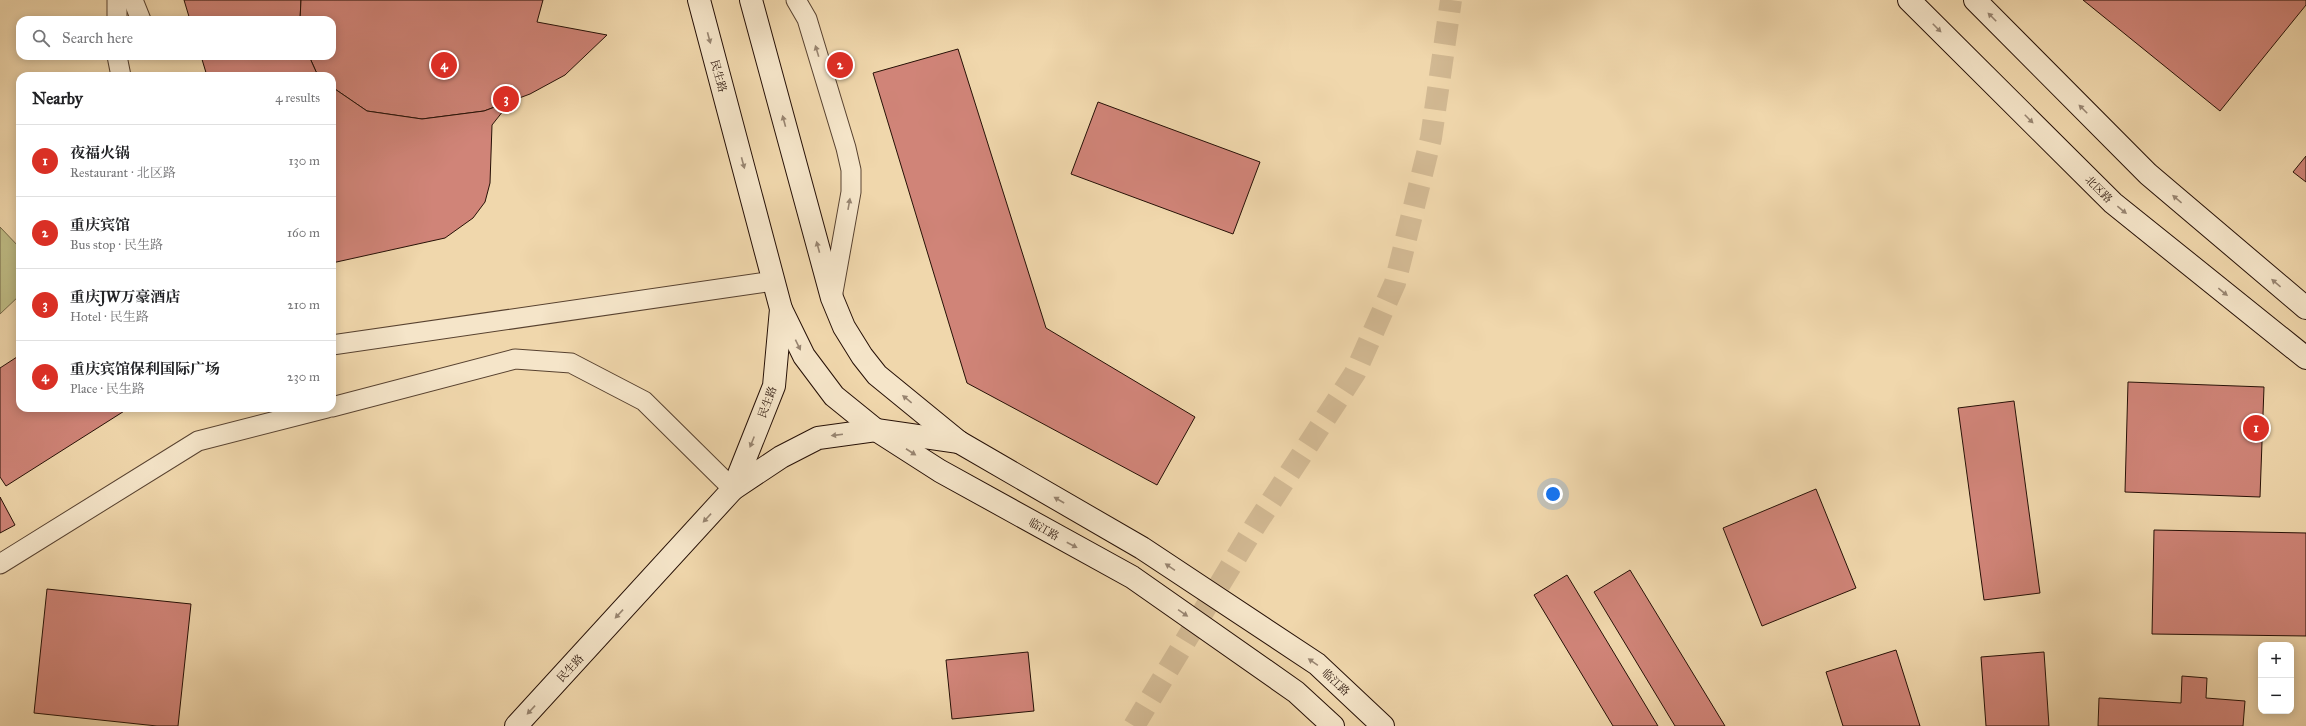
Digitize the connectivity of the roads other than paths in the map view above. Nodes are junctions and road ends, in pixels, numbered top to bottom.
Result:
1 (117, 0) edge
2 (132, 0) edge
3 (699, 0) edge
4 (751, 0) edge
5 (796, 0) edge
6 (1910, 0) edge
7 (1975, 0) edge
8 (116, 16) edge
9 (139, 16) edge
10 (118, 60) edge
11 (119, 72) edge
12 (774, 281) junction
13 (832, 298) junction
14 (2306, 308) edge
15 (782, 309) junction
16 (336, 344) edge
17 (2306, 358) edge
18 (336, 406) edge
19 (312, 412) edge
20 (876, 430) junction
21 (959, 442) junction
22 (733, 489) junction
23 (0, 564) edge
24 (516, 726) edge
25 (1333, 726) edge
26 (1383, 726) edge

1 - 8 lane
2 - 9 lane
3 -> 12 main road, 民生路
13 -> 4 main road
13 -> 5 lane
6 -> 17 main road, 北区路
14 -> 7 main road
10 - 11 lane
12 - 15 main road, 民生路
12 - 16 lane
21 -> 13 main road
15 -> 20 main road, 临江路
15 -> 22 main road, 民生路
18 - 22 lane
19 - 23 lane
20 - 21 main road
20 -> 22 main road
20 -> 25 main road, 临江路
26 -> 21 main road, 临江路
22 -> 24 main road, 民生路

